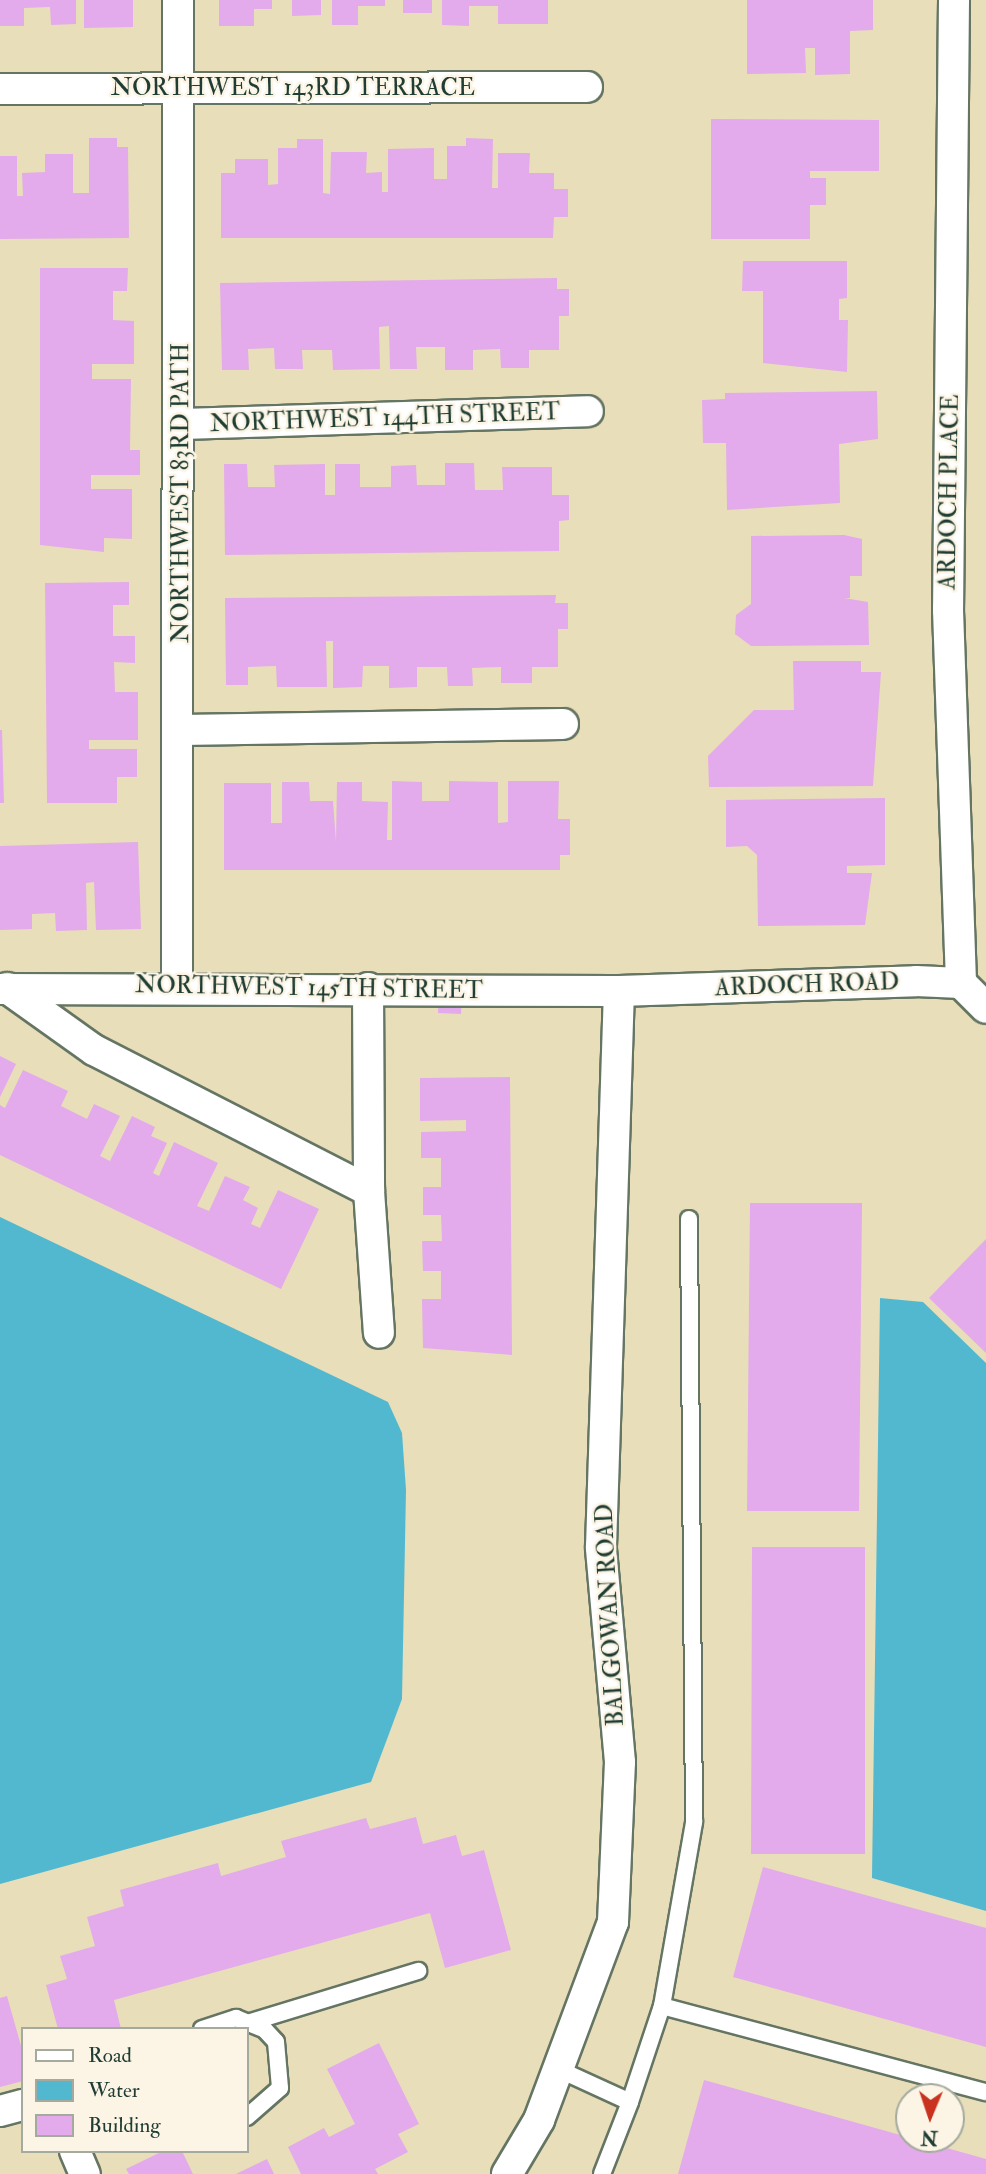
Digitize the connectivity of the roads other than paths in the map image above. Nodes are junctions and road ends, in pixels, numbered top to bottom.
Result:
1 (178, 0) edge
2 (954, 0) edge
3 (587, 87) dead end
4 (0, 89) edge
5 (179, 89) junction
6 (588, 411) dead end
7 (182, 424) junction
8 (563, 724) dead end
9 (180, 730) junction
10 (961, 983) junction
11 (177, 985) junction
12 (4, 988) edge
13 (368, 988) junction
14 (618, 991) junction
15 (986, 1008) edge
16 (369, 1191) junction
17 (689, 1219) dead end
18 (379, 1334) dead end
19 (418, 1970) dead end
20 (662, 2006) junction
21 (251, 2022) junction
22 (206, 2027) edge
23 (558, 2069) junction
24 (986, 2092) edge
25 (630, 2102) junction
26 (21, 2106) edge
27 (0, 2111) edge
28 (248, 2117) edge
29 (76, 2153) edge
30 (85, 2174) edge
31 (507, 2174) edge
32 (602, 2174) edge

1 - 5 street, NORTHWEST 83RD PATH
2 - 10 street, ARDOCH PLACE
3 - 5 street, NORTHWEST 143RD TERRACE
4 - 5 street, NORTHWEST 143RD TERRACE
5 - 7 street, NORTHWEST 83RD PATH
6 - 7 street, NORTHWEST 144TH STREET
7 - 9 street, NORTHWEST 83RD PATH
8 - 9 street
9 - 11 street, NORTHWEST 83RD PATH
10 - 14 street, ARDOCH ROAD
10 - 15 street
11 - 12 street, NORTHWEST 145TH STREET
11 - 13 street, NORTHWEST 145TH STREET
12 - 16 street
13 - 14 street, NORTHWEST 145TH STREET
13 - 16 street
14 - 23 street, BALGOWAN ROAD
16 - 18 street
17 - 20 lane
19 - 21 lane
20 - 24 lane
20 - 25 lane
21 - 22 lane
21 - 28 lane
23 - 25 lane
23 - 31 street, BALGOWAN ROAD
25 - 32 lane
26 - 27 street
29 - 30 street

